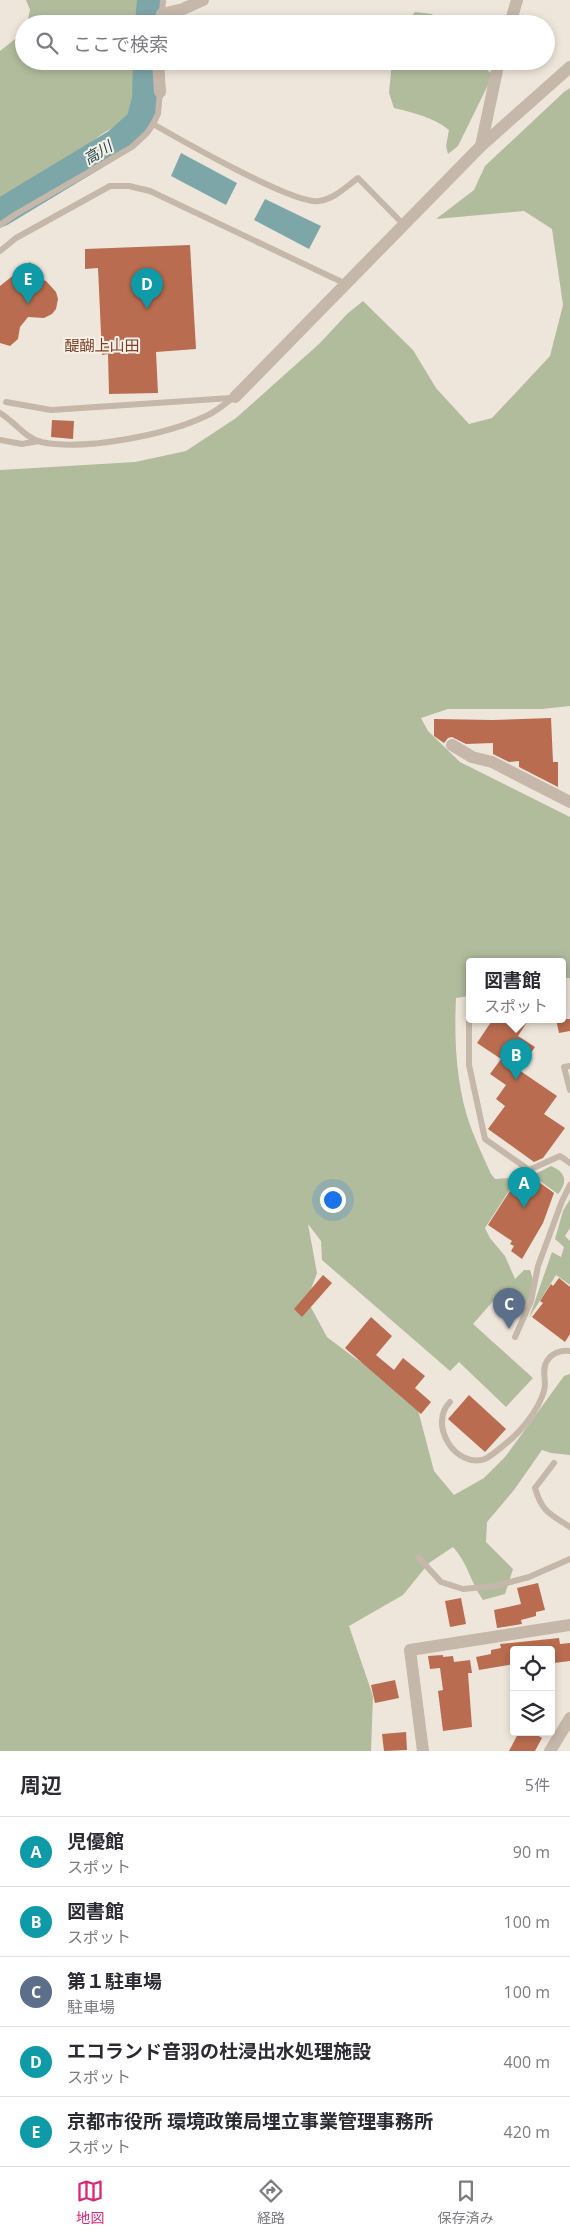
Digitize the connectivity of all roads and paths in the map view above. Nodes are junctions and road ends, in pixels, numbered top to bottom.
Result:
1 (163, 0) edge
2 (203, 0) edge
3 (517, 0) edge
4 (162, 15) edge
5 (170, 15) edge
6 (513, 15) edge
7 (570, 67) edge
8 (159, 70) edge
9 (497, 70) edge
10 (160, 92) joint
11 (153, 124) junction
12 (481, 146) junction
13 (0, 225) edge
14 (404, 225) junction
15 (0, 251) edge
16 (346, 284) junction
17 (234, 397) junction
18 (6, 402) dead end
19 (0, 413) edge
20 (0, 440) edge
21 (39, 442) junction
22 (452, 745) dead end
23 (570, 802) edge
24 (469, 1023) edge
25 (570, 1066) edge
26 (570, 1090) edge
27 (570, 1163) edge
28 (570, 1185) edge
29 (515, 1337) dead end
30 (570, 1351) edge
31 (450, 1402) dead end
32 (554, 1463) dead end
33 (570, 1527) edge
34 (418, 1557) dead end
35 (570, 1559) edge
36 (570, 1625) edge
37 (570, 1718) edge
38 (423, 1751) edge
39 (550, 1751) edge

1 - 4 lane
2 - 5 street
3 - 6 street
7 - 12 street
8 - 10 street
9 - 12 street
10 - 11 lane
11 - 13 lane
11 - 14 lane
12 - 14 street
14 - 16 street
15 - 16 lane
16 - 17 street
17 - 18 lane
17 - 21 lane
19 - 21 lane
20 - 21 lane
22 - 23 street
24 - 27 lane
25 - 26 lane
28 - 29 lane
30 - 31 lane
32 - 33 lane
34 - 35 lane
36 - 38 street
37 - 39 street

